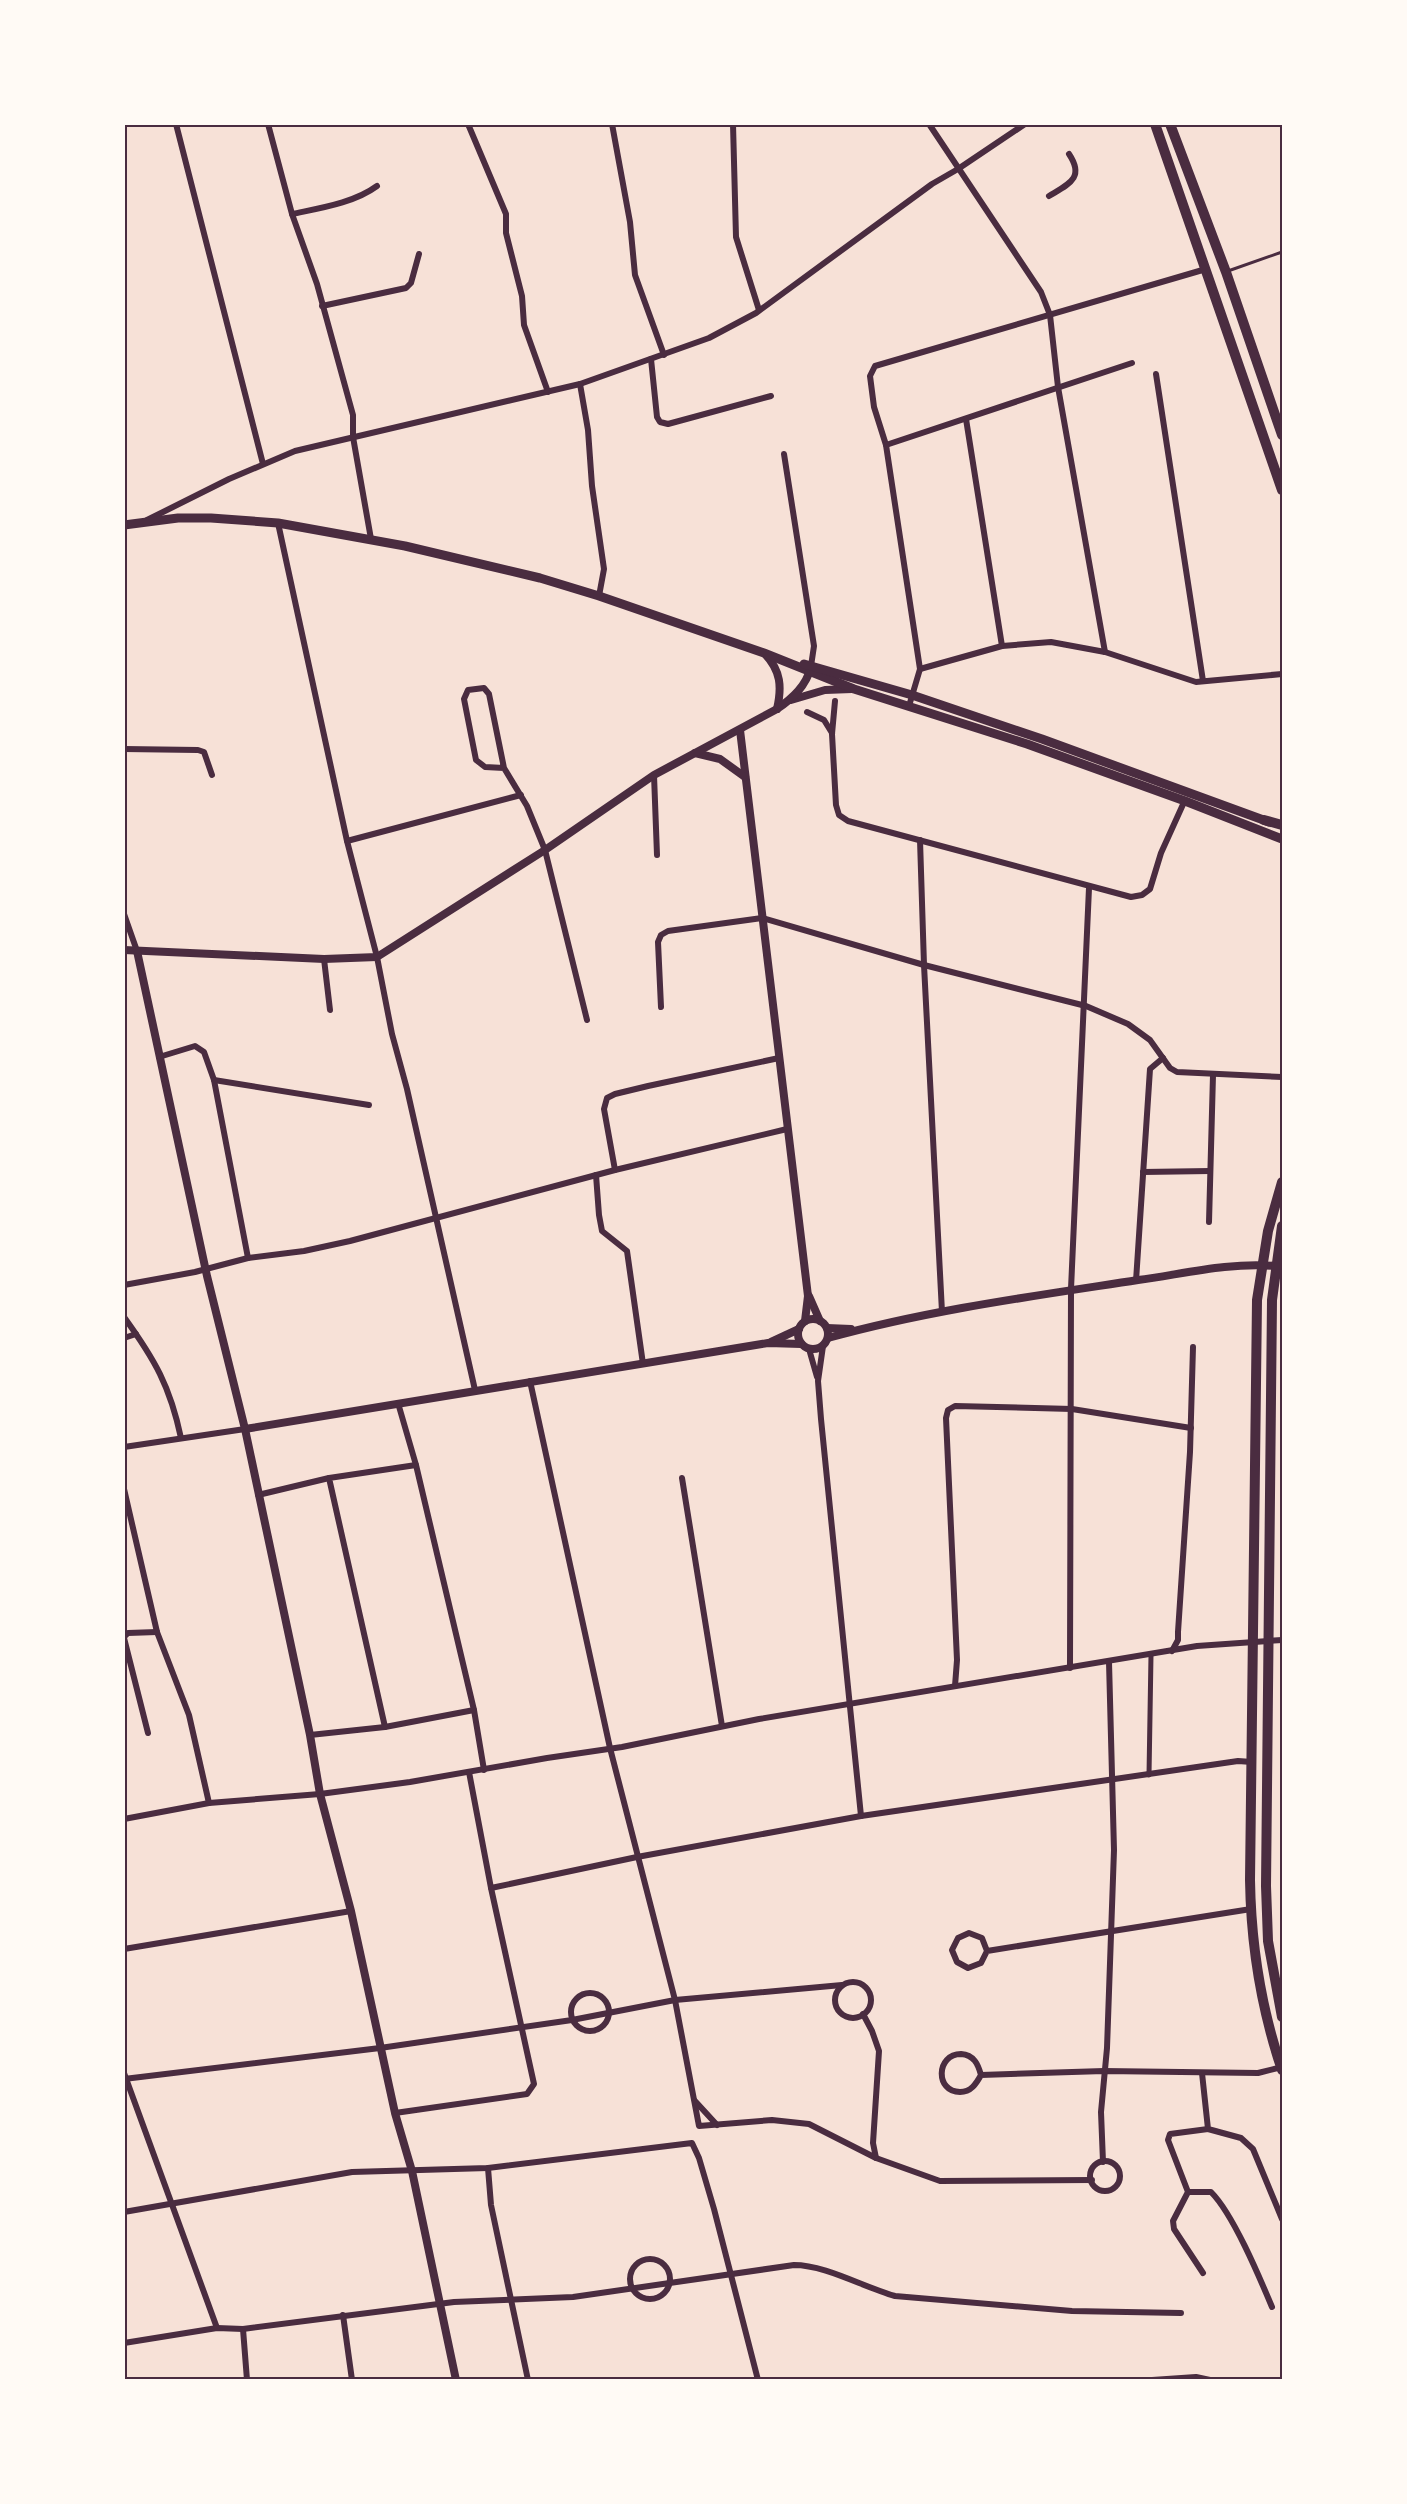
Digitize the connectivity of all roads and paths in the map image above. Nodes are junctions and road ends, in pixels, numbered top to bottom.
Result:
1 (176, 124) edge
2 (268, 124) edge
3 (468, 124) edge
4 (612, 124) edge
5 (733, 124) edge
6 (929, 124) edge
7 (1024, 124) edge
8 (1155, 124) edge
9 (1170, 124) edge
10 (1069, 154) dead end
11 (958, 169) junction
12 (377, 186) dead end
13 (1049, 196) dead end
14 (292, 214) junction
15 (1282, 252) edge
16 (419, 254) dead end
17 (1206, 269) junction
18 (1226, 272) junction
19 (322, 306) junction
20 (759, 310) junction
21 (1050, 315) junction
22 (664, 355) junction
23 (651, 359) junction
24 (1132, 363) dead end
25 (1156, 374) dead end
26 (580, 384) junction
27 (1059, 387) junction
28 (548, 392) junction
29 (771, 396) dead end
30 (966, 419) junction
31 (1282, 435) edge
32 (353, 437) junction
33 (886, 445) junction
34 (784, 454) dead end
35 (263, 464) junction
36 (1282, 490) edge
37 (143, 522) junction
38 (278, 523) junction
39 (124, 525) edge
40 (370, 539) junction
41 (599, 596) junction
42 (1002, 645) junction
43 (1105, 652) junction
44 (765, 653) junction
45 (810, 669) junction
46 (920, 669) junction
47 (1282, 674) edge
48 (1203, 681) junction
49 (854, 689) junction
50 (912, 695) junction
51 (835, 701) dead end
52 (788, 702) junction
53 (909, 706) junction
54 (777, 709) junction
55 (807, 712) dead end
56 (740, 730) junction
57 (832, 734) junction
58 (124, 749) edge
59 (694, 752) junction
60 (504, 768) junction
61 (212, 775) dead end
62 (654, 776) junction
63 (745, 777) junction
64 (1189, 791) junction
65 (521, 795) junction
66 (1185, 801) junction
67 (1264, 820) joint
68 (1282, 826) edge
69 (1282, 839) edge
70 (920, 840) junction
71 (347, 841) junction
72 (545, 850) junction
73 (657, 855) dead end
74 (1089, 888) junction
75 (124, 914) edge
76 (762, 918) junction
77 (124, 951) edge
78 (137, 951) junction
79 (376, 957) junction
80 (324, 959) junction
81 (924, 965) junction
82 (1086, 1006) junction
83 (661, 1007) dead end
84 (330, 1010) dead end
85 (586, 1020) dead end
86 (159, 1057) junction
87 (779, 1058) junction
88 (1163, 1058) junction
89 (1213, 1074) junction
90 (1282, 1077) edge
91 (214, 1080) junction
92 (369, 1105) dead end
93 (787, 1129) junction
94 (615, 1170) junction
95 (1210, 1171) junction
96 (1143, 1173) junction
97 (596, 1175) junction
98 (1282, 1182) edge
99 (435, 1217) junction
100 (1209, 1222) dead end
101 (1282, 1226) edge
102 (248, 1258) junction
103 (1260, 1265) junction
104 (1275, 1266) junction
105 (205, 1270) junction
106 (1136, 1281) junction
107 (124, 1285) edge
108 (1071, 1289) junction
109 (808, 1296) junction
110 (942, 1312) junction
111 (124, 1317) edge
112 (805, 1321) junction
113 (820, 1321) junction
114 (827, 1328) junction
115 (799, 1329) junction
116 (861, 1329) junction
117 (136, 1334) junction
118 (124, 1338) edge
119 (825, 1342) junction
120 (768, 1343) junction
121 (805, 1346) junction
122 (1193, 1347) dead end
123 (643, 1364) junction
124 (530, 1381) junction
125 (818, 1381) junction
126 (475, 1390) junction
127 (398, 1402) junction
128 (1072, 1409) junction
129 (1191, 1428) junction
130 (245, 1429) junction
131 (181, 1438) junction
132 (124, 1447) edge
133 (416, 1466) junction
134 (329, 1478) junction
135 (682, 1478) dead end
136 (124, 1490) edge
137 (258, 1495) junction
138 (157, 1632) junction
139 (124, 1637) edge
140 (1269, 1640) junction
141 (1282, 1640) edge
142 (1253, 1641) junction
143 (1171, 1651) junction
144 (1150, 1654) junction
145 (1109, 1662) junction
146 (1070, 1668) junction
147 (955, 1686) junction
148 (851, 1703) junction
149 (474, 1710) junction
150 (722, 1726) junction
151 (385, 1727) junction
152 (148, 1733) dead end
153 (310, 1735) junction
154 (610, 1748) junction
155 (1252, 1762) junction
156 (484, 1770) junction
157 (469, 1772) junction
158 (1149, 1775) junction
159 (1112, 1781) junction
160 (320, 1794) junction
161 (209, 1803) junction
162 (861, 1816) junction
163 (124, 1819) edge
164 (637, 1857) junction
165 (491, 1888) junction
166 (1251, 1909) junction
167 (351, 1911) junction
168 (1111, 1933) junction
169 (124, 1949) edge
170 (987, 1951) junction
171 (842, 1985) junction
172 (675, 2000) junction
173 (609, 2013) junction
174 (862, 2014) junction
175 (1282, 2017) edge
176 (572, 2020) junction
177 (521, 2025) junction
178 (380, 2048) junction
179 (1282, 2068) edge
180 (1104, 2072) junction
181 (1202, 2073) junction
182 (981, 2075) junction
183 (125, 2077) edge
184 (694, 2100) junction
185 (395, 2113) junction
186 (717, 2124) junction
187 (1208, 2129) junction
188 (876, 2158) junction
189 (1103, 2162) junction
190 (488, 2168) junction
191 (412, 2171) junction
192 (1092, 2180) junction
193 (1188, 2192) junction
194 (171, 2204) junction
195 (124, 2212) edge
196 (1282, 2219) edge
197 (731, 2272) junction
198 (1203, 2273) dead end
199 (670, 2284) junction
200 (632, 2289) junction
201 (513, 2301) junction
202 (440, 2304) junction
203 (1272, 2307) dead end
204 (1181, 2313) dead end
205 (344, 2315) junction
206 (217, 2328) junction
207 (243, 2329) junction
208 (124, 2343) edge
209 (247, 2379) edge
210 (352, 2379) edge
211 (456, 2379) edge
212 (528, 2379) edge
213 (758, 2379) edge
214 (1152, 2379) edge
215 (1210, 2379) edge

1 - 35 street
2 - 14 street
3 - 28 street
4 - 22 street
5 - 20 street
6 - 11 street
7 - 11 street
8 - 17 main road
9 - 18 main road
10 - 13 street
11 - 20 street
11 - 21 street
12 - 14 street
14 - 19 street
15 - 18 lane
16 - 19 street
17 - 21 street
17 - 36 main road
18 - 31 main road
19 - 32 street
20 - 22 street
21 - 27 street
21 - 33 street
22 - 23 street
23 - 26 street
23 - 29 street
24 - 27 street
25 - 48 street
26 - 28 street
26 - 41 street
27 - 30 street
27 - 43 street
28 - 32 street
30 - 33 street
30 - 42 street
32 - 35 street
32 - 40 street
33 - 46 street
34 - 45 street
35 - 37 street
37 - 38 main road
37 - 39 main road
38 - 40 main road
38 - 71 street
40 - 41 main road
41 - 44 main road
42 - 43 street
42 - 46 street
43 - 48 street
44 - 45 main road
44 - 54 street
45 - 49 main road
45 - 50 main road
45 - 52 street
46 - 50 street
47 - 48 street
49 - 52 street
49 - 53 main road
50 - 53 street
50 - 64 main road
51 - 57 street
52 - 54 street
53 - 66 main road
54 - 56 street
55 - 57 street
56 - 59 street
56 - 63 street
57 - 70 street
58 - 61 street
59 - 62 street
59 - 63 street
60 - 60 street
60 - 65 street
62 - 72 street
62 - 73 street
63 - 76 street
64 - 66 street
64 - 67 main road
65 - 71 street
65 - 72 street
66 - 69 main road
66 - 74 street
67 - 68 main road
70 - 74 street
70 - 81 street
71 - 79 street
72 - 79 street
72 - 85 street
74 - 82 street
75 - 78 street
76 - 81 street
76 - 83 street
76 - 87 street
77 - 78 street
78 - 80 street
78 - 86 street
79 - 80 street
79 - 99 street
80 - 84 street
81 - 82 street
81 - 110 street
82 - 88 street
82 - 108 street
86 - 91 street
86 - 105 street
87 - 93 street
87 - 94 street
88 - 89 street
88 - 96 street
89 - 90 street
89 - 95 street
91 - 92 street
91 - 102 street
93 - 94 street
93 - 109 street
94 - 97 street
95 - 96 street
95 - 100 street
96 - 106 street
97 - 99 street
97 - 123 street
98 - 103 main road
99 - 102 street
99 - 126 street
101 - 104 main road
102 - 105 street
103 - 104 street
103 - 106 street
103 - 142 main road
104 - 140 main road
105 - 107 street
105 - 130 street
106 - 108 street
108 - 110 street
108 - 128 street
109 - 112 street
109 - 113 street
110 - 116 street
111 - 117 street
112 - 113 street
112 - 115 street
113 - 114 street
114 - 116 street
114 - 119 street
115 - 120 street
115 - 121 street
116 - 119 street
117 - 118 street
117 - 131 street
119 - 121 street
119 - 125 street
120 - 121 street
120 - 123 street
121 - 125 street
122 - 129 street
123 - 124 street
124 - 126 street
124 - 154 street
125 - 148 street
126 - 127 street
127 - 130 street
127 - 133 street
128 - 129 street
128 - 146 street
128 - 147 street
129 - 143 street
130 - 131 street
130 - 137 street
131 - 132 street
133 - 134 street
133 - 149 street
134 - 137 street
134 - 151 street
135 - 150 street
136 - 138 street
137 - 153 street
138 - 139 street
138 - 161 street
139 - 152 street
140 - 141 street
140 - 142 street
140 - 175 main road
142 - 143 street
142 - 155 main road
143 - 144 street
144 - 145 street
144 - 158 street
145 - 146 street
145 - 159 street
146 - 147 street
147 - 148 street
148 - 150 street
148 - 162 street
149 - 151 street
149 - 156 street
150 - 154 street
151 - 153 street
153 - 160 street
154 - 156 street
154 - 164 street
155 - 158 street
155 - 166 main road
156 - 157 street
157 - 160 street
157 - 165 street
158 - 159 street
159 - 162 street
159 - 168 street
160 - 161 street
160 - 167 street
161 - 163 street
162 - 164 street
164 - 165 street
164 - 172 street
165 - 177 street
166 - 168 street
166 - 179 main road
167 - 169 street
167 - 178 street
168 - 170 street
168 - 180 street
170 - 170 street
171 - 172 street
171 - 174 street
171 - 174 street
172 - 173 street
172 - 184 street
173 - 176 street
173 - 176 street
173 - 176 street
174 - 188 street
176 - 177 street
177 - 178 street
177 - 185 street
178 - 183 street
178 - 185 street
179 - 181 street
180 - 181 street
180 - 182 street
180 - 189 street
181 - 187 street
182 - 182 street
183 - 194 street
184 - 186 street
184 - 186 street
185 - 191 street
186 - 188 street
187 - 193 street
187 - 196 street
188 - 192 street
189 - 192 street
189 - 192 street
190 - 191 street
190 - 197 street
190 - 201 street
191 - 194 street
191 - 202 street
193 - 198 street
193 - 203 street
194 - 195 street
194 - 206 street
197 - 199 street
197 - 204 street
197 - 213 street
199 - 200 street
199 - 200 street
199 - 200 street
200 - 201 street
201 - 202 street
201 - 212 street
202 - 205 street
202 - 211 street
205 - 207 street
205 - 210 street
206 - 207 street
206 - 208 street
207 - 209 street
214 - 215 street

